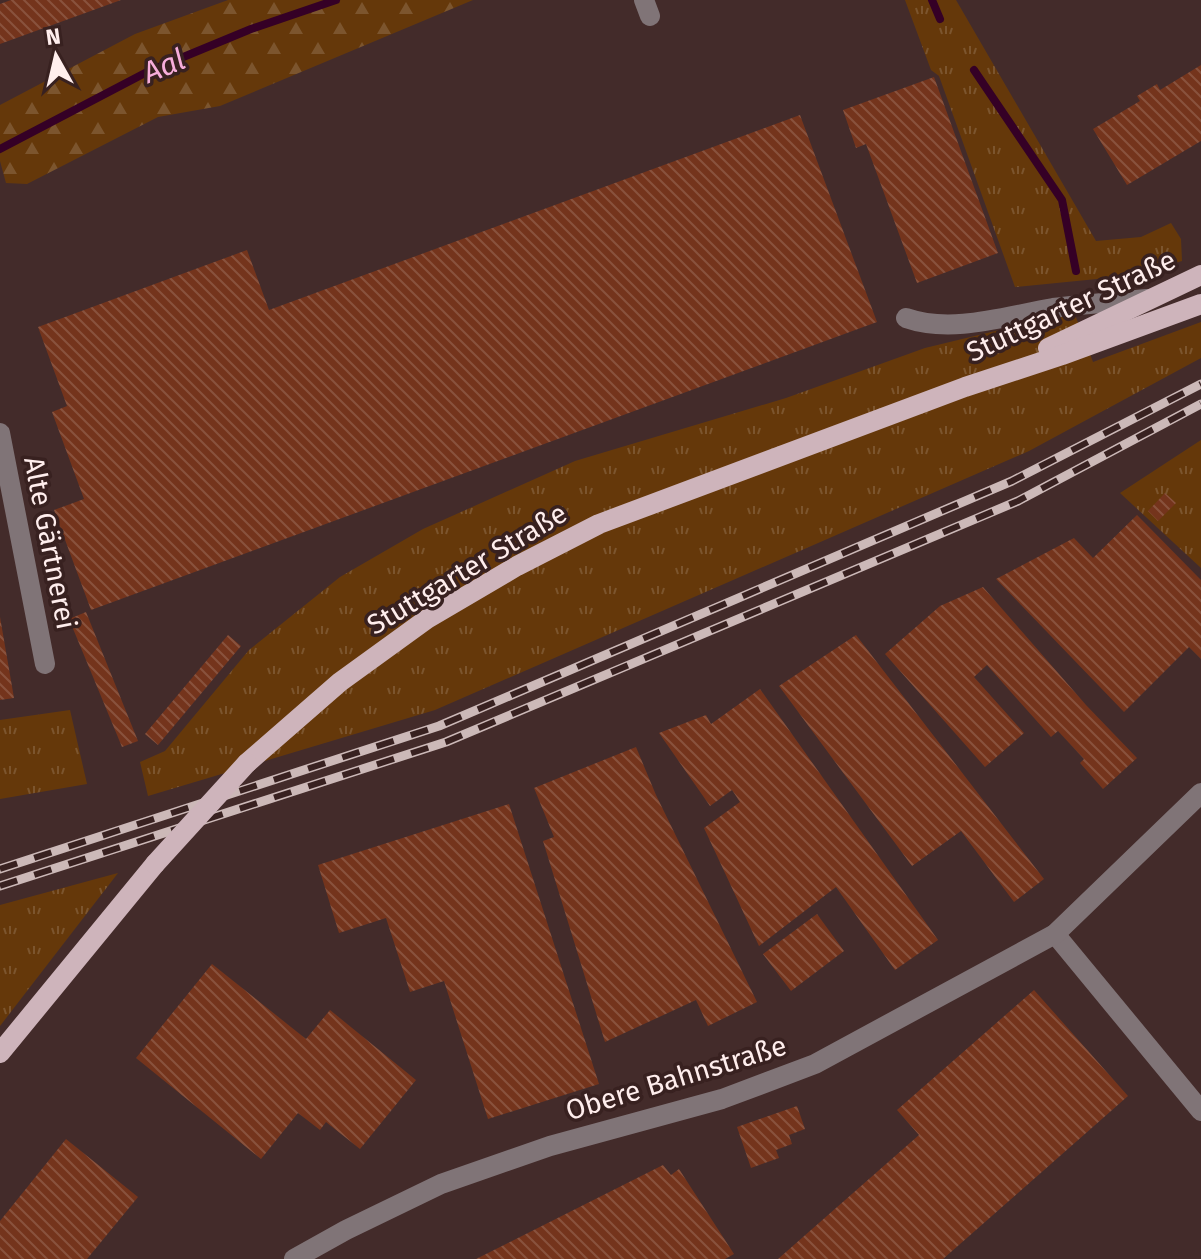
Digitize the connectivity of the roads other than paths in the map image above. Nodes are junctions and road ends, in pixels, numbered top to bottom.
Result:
1 (1201, 275) edge
2 (1155, 298) junction
3 (1201, 304) edge
4 (906, 318) dead end
5 (965, 387) junction
6 (0, 433) edge
7 (6, 496) edge
8 (45, 664) dead end
9 (1201, 793) edge
10 (1055, 934) junction
11 (0, 1053) edge
12 (1201, 1111) edge
13 (294, 1259) edge

1 - 2 main road, Stuttgarter Straße
2 - 4 street
2 - 5 main road, Stuttgarter Straße
3 - 5 main road, Stuttgarter Straße
5 - 11 main road, Stuttgarter Straße, bridge
6 - 7 street, Alte Gärtnerei
7 - 8 street, Alte Gärtnerei
9 - 10 street, Obere Bahnstraße
10 - 12 street
10 - 13 street, Obere Bahnstraße

